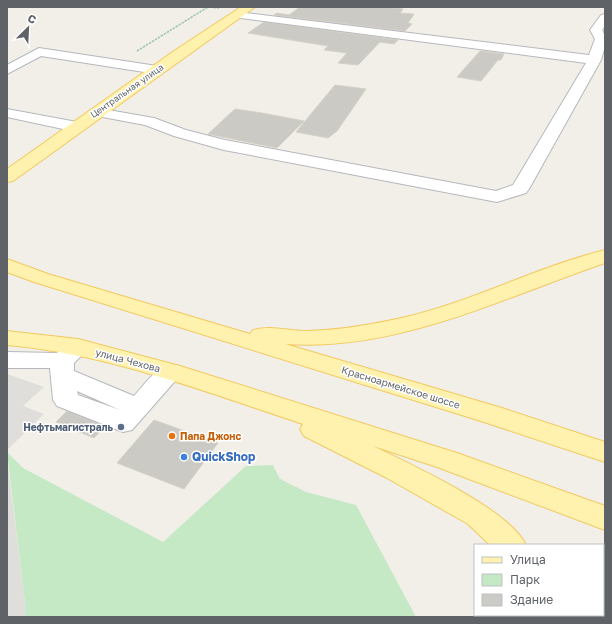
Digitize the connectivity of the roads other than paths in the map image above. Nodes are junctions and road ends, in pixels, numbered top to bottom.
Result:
1 (249, 7) edge
2 (236, 16) junction
3 (605, 17) edge
4 (594, 60) junction
5 (7, 70) edge
6 (157, 70) junction
7 (97, 112) junction
8 (10, 116) edge
9 (77, 126) junction
10 (7, 177) edge
11 (605, 256) edge
12 (7, 264) edge
13 (197, 325) junction
14 (7, 338) edge
15 (7, 360) edge
16 (67, 361) junction
17 (171, 372) junction
18 (245, 396) junction
19 (605, 452) edge
20 (605, 518) edge
21 (510, 544) edge

1 - 2 main road, Центральная улица
2 - 4 lane
2 - 6 main road, Центральная улица
3 - 4 lane
4 - 7 lane
5 - 6 lane
6 - 7 main road, Центральная улица
7 - 9 main road, Центральная улица
8 - 9 lane
9 - 10 main road, Центральная улица
11 - 13 main road
12 - 13 main road
13 - 19 main road, Красноармейское шоссе
14 - 16 main road, улица Чехова
15 - 16 lane
16 - 17 main road, улица Чехова
16 - 17 lane
17 - 18 main road, улица Чехова
18 - 20 main road
18 - 21 main road

